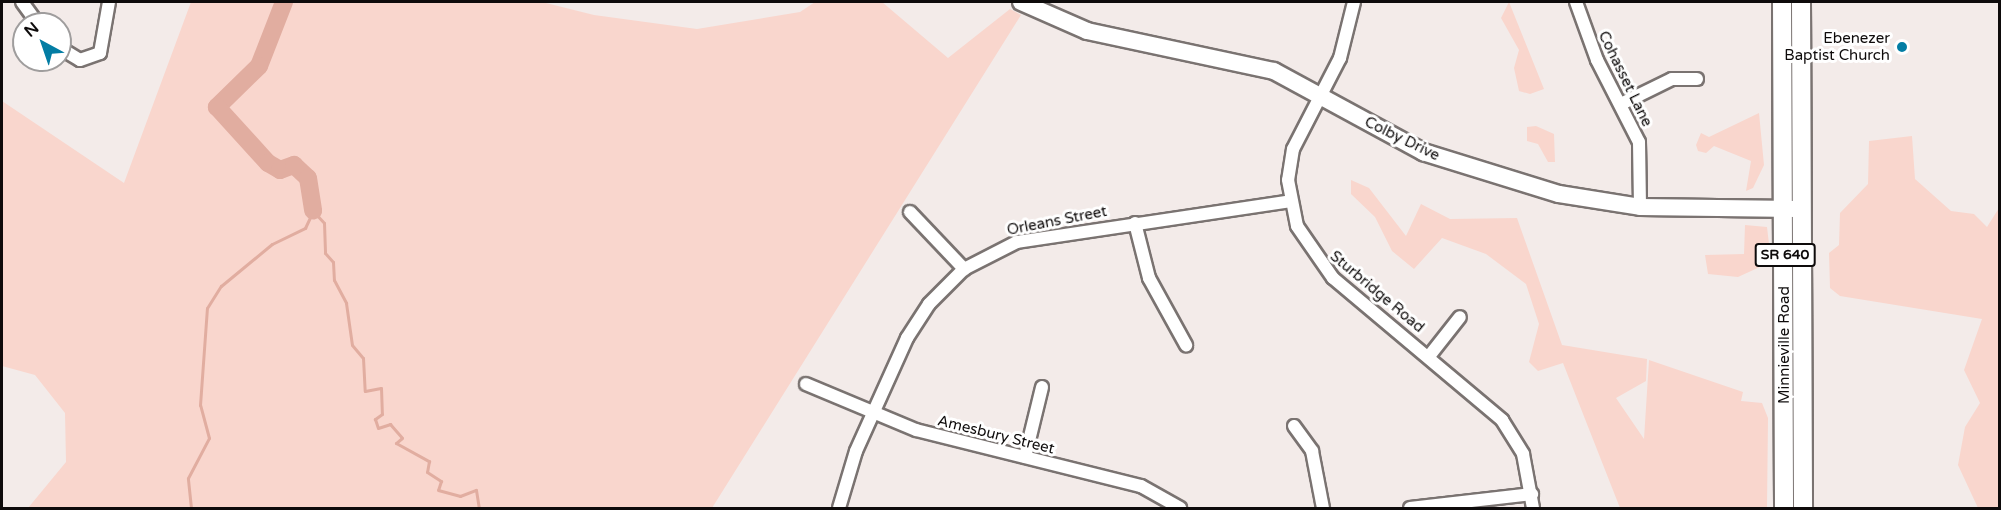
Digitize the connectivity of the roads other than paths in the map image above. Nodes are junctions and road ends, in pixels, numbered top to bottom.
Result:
1 (109, 2) edge
2 (1021, 2) edge
3 (1353, 2) edge
4 (1576, 2) edge
5 (1782, 2) edge
6 (1801, 2) edge
7 (72, 55) edge
8 (1697, 79) dead end
9 (1320, 94) junction
10 (1621, 104) junction
11 (1290, 201) junction
12 (1640, 207) junction
13 (1792, 209) junction
14 (910, 212) dead end
15 (1135, 223) junction
16 (964, 269) junction
17 (1460, 317) dead end
18 (1186, 345) dead end
19 (1430, 355) junction
20 (806, 384) dead end
21 (1042, 387) dead end
22 (873, 413) junction
23 (1294, 426) dead end
24 (1025, 457) junction
25 (1532, 494) junction
26 (839, 508) edge
27 (1180, 508) edge
28 (1323, 508) edge
29 (1410, 508) edge
30 (1533, 508) edge
31 (1784, 508) edge
32 (1803, 508) edge

1 - 7 street
2 - 9 street, Colby Drive
3 - 9 street, Sturbridge Road
4 - 10 street, Cohasset Lane
5 - 13 main road, Minnieville Road / SR 640
6 - 13 main road, Minnieville Road / SR 640
8 - 10 street
9 - 11 street, Sturbridge Road
9 - 12 street, Colby Drive
10 - 12 street, Cohasset Lane
11 - 15 street, Orleans Street
11 - 19 street, Sturbridge Road
12 - 13 street, Colby Drive
13 - 31 main road, Minnieville Road / SR 640
13 - 32 main road, Minnieville Road / SR 640
14 - 16 street
15 - 16 street, Orleans Street
15 - 18 street
16 - 22 street, Orleans Street
17 - 19 street
19 - 25 street, Sturbridge Road
20 - 22 street, Amesbury Street
21 - 24 street
22 - 24 street, Amesbury Street
22 - 26 street, Orleans Street
23 - 28 street
24 - 27 street, Amesbury Street
25 - 29 street
25 - 30 street, Sturbridge Road

